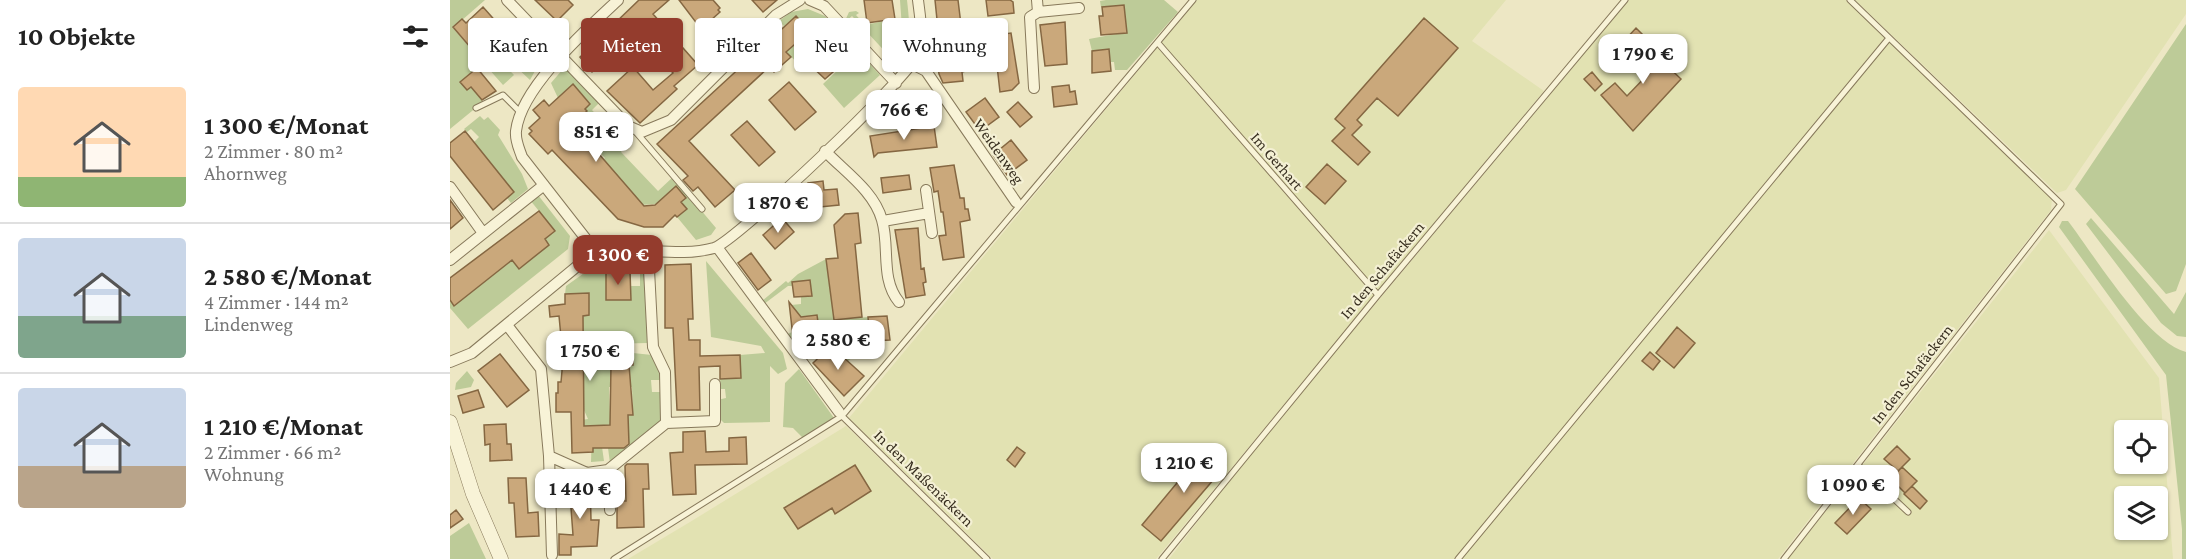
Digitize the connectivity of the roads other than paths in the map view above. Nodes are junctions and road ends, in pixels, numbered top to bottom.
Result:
1 (507, 0) edge
2 (618, 0) edge
3 (800, 0) edge
4 (810, 0) edge
5 (918, 0) edge
6 (1037, 0) edge
7 (1193, 0) edge
8 (1625, 0) edge
9 (1850, 0) edge
10 (1079, 8) dead end
11 (1038, 12) junction
12 (525, 18) edge
13 (919, 18) edge
14 (1889, 38) junction
15 (1158, 43) junction
16 (569, 46) edge
17 (569, 63) edge
18 (549, 72) edge
19 (905, 72) edge
20 (927, 72) edge
21 (896, 83) junction
22 (1034, 87) dead end
23 (476, 108) dead end
24 (522, 114) junction
25 (634, 130) junction
26 (825, 152) junction
27 (544, 185) junction
28 (450, 187) edge
29 (926, 190) dead end
30 (1016, 202) dead end
31 (702, 209) dead end
32 (929, 213) junction
33 (883, 221) junction
34 (483, 233) junction
35 (933, 233) dead end
36 (717, 247) junction
37 (648, 250) junction
38 (592, 254) junction
39 (450, 260) edge
40 (1378, 295) junction
41 (899, 302) dead end
42 (507, 325) junction
43 (450, 362) edge
44 (715, 384) dead end
45 (840, 414) junction
46 (450, 422) edge
47 (666, 423) junction
48 (549, 456) junction
49 (1858, 465) junction
50 (608, 470) junction
51 (610, 510) dead end
52 (1908, 512) dead end
53 (552, 555) dead end
54 (501, 559) edge
55 (614, 559) edge
56 (987, 559) edge
57 (1162, 559) edge
58 (1458, 559) edge
59 (1784, 559) edge

1 - 12 street
2 - 16 street
3 - 25 street
4 - 21 street
5 - 13 street
6 - 11 street
7 - 15 lane
8 - 40 lane, In den Schafäckern
9 - 14 lane
10 - 11 street
11 - 22 street
14 - 49 lane, In den Schafäckern
14 - 58 lane
15 - 40 lane, Im Gerhart
15 - 45 lane
17 - 25 street
18 - 24 street
19 - 21 street
20 - 30 street, Weidenweg
21 - 26 street
23 - 24 lane
24 - 27 street
25 - 31 lane
26 - 33 street
26 - 36 street
27 - 34 street
27 - 38 street
28 - 34 street
29 - 32 street
32 - 33 street
32 - 35 street
33 - 41 street
34 - 39 street
36 - 37 street
36 - 45 street
37 - 38 street
37 - 47 street
38 - 42 street
40 - 57 lane, In den Schafäckern
42 - 43 street
42 - 48 street
44 - 47 street
45 - 55 lane
45 - 56 lane, In den Maßenäckern
46 - 54 street
47 - 50 street
48 - 50 street
48 - 53 street
49 - 52 lane
49 - 59 lane, In den Schafäckern
50 - 51 street

